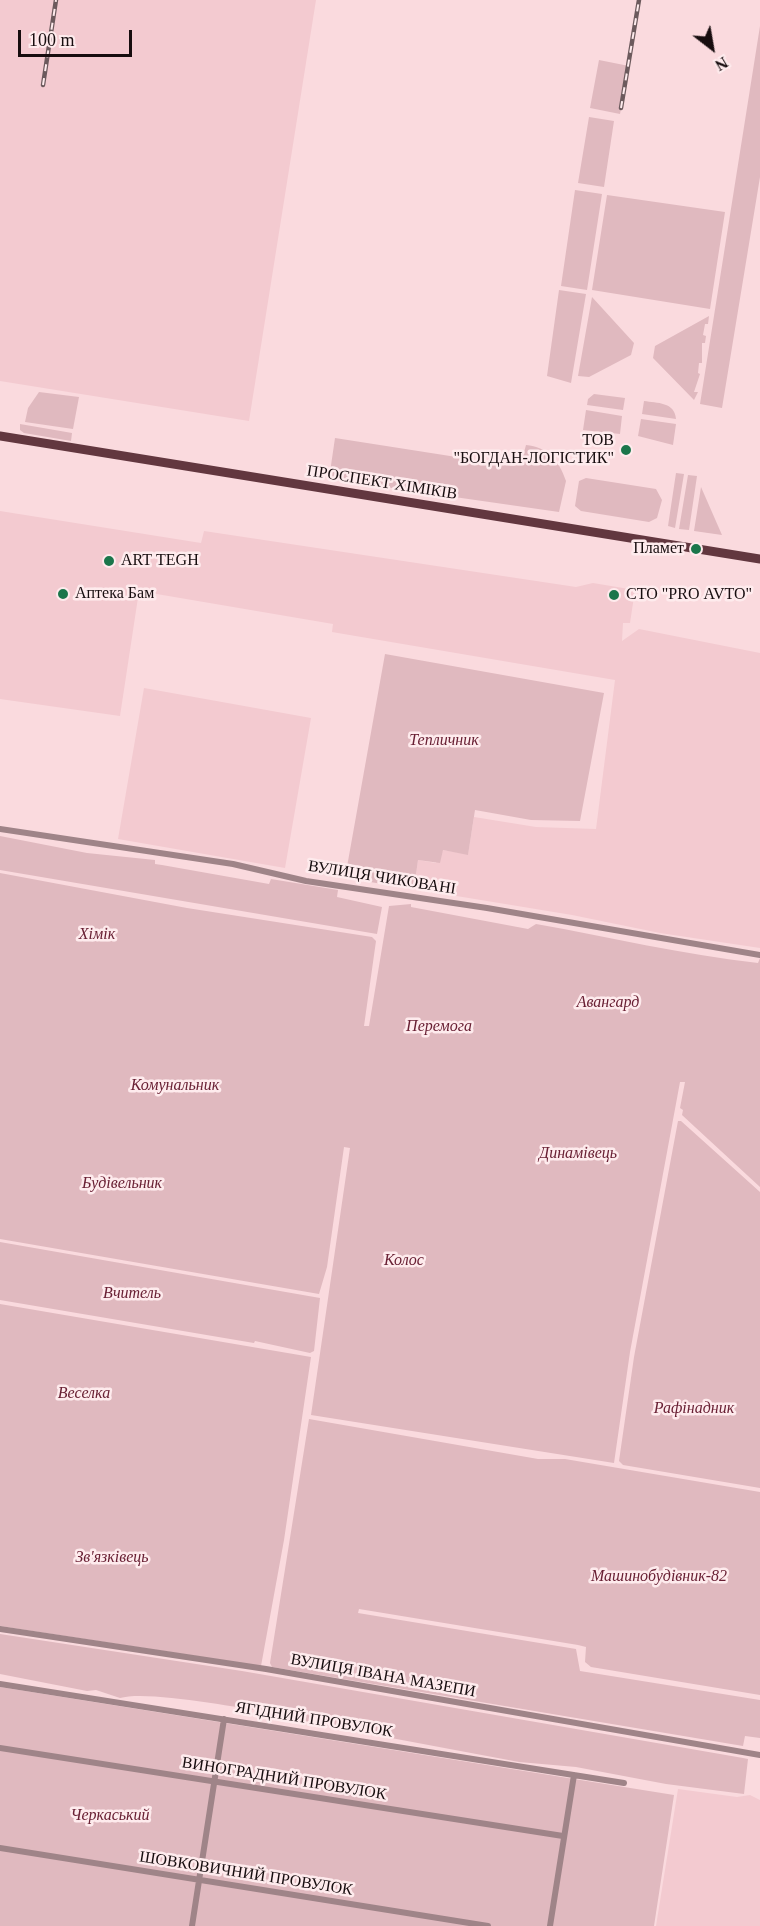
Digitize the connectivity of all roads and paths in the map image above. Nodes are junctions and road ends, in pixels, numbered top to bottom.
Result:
1 (0, 436) edge
2 (760, 559) edge
3 (0, 829) edge
4 (760, 955) edge
5 (0, 1629) edge
6 (0, 1684) edge
7 (224, 1719) junction
8 (0, 1748) edge
9 (760, 1755) edge
10 (574, 1775) junction
11 (216, 1783) junction
12 (624, 1783) dead end
13 (564, 1836) junction
14 (0, 1848) edge
15 (199, 1881) junction
16 (192, 1926) edge
17 (488, 1926) edge
18 (550, 1926) edge

1 - 2 main road, ПРОСПЕКТ ХІМІКІВ
3 - 4 street, ВУЛИЦЯ ЧИКОВАНІ
5 - 9 street, ВУЛИЦЯ ІВАНА МАЗЕПИ
6 - 7 street, ЯГІДНИЙ ПРОВУЛОК
7 - 10 street, ЯГІДНИЙ ПРОВУЛОК
7 - 11 street
8 - 11 street, ВИНОГРАДНИЙ ПРОВУЛОК
10 - 12 street, ЯГІДНИЙ ПРОВУЛОК
10 - 13 street
11 - 13 street, ВИНОГРАДНИЙ ПРОВУЛОК
11 - 15 street
13 - 18 street
14 - 15 street, ШОВКОВИЧНИЙ ПРОВУЛОК
15 - 16 street
15 - 17 street, ШОВКОВИЧНИЙ ПРОВУЛОК

